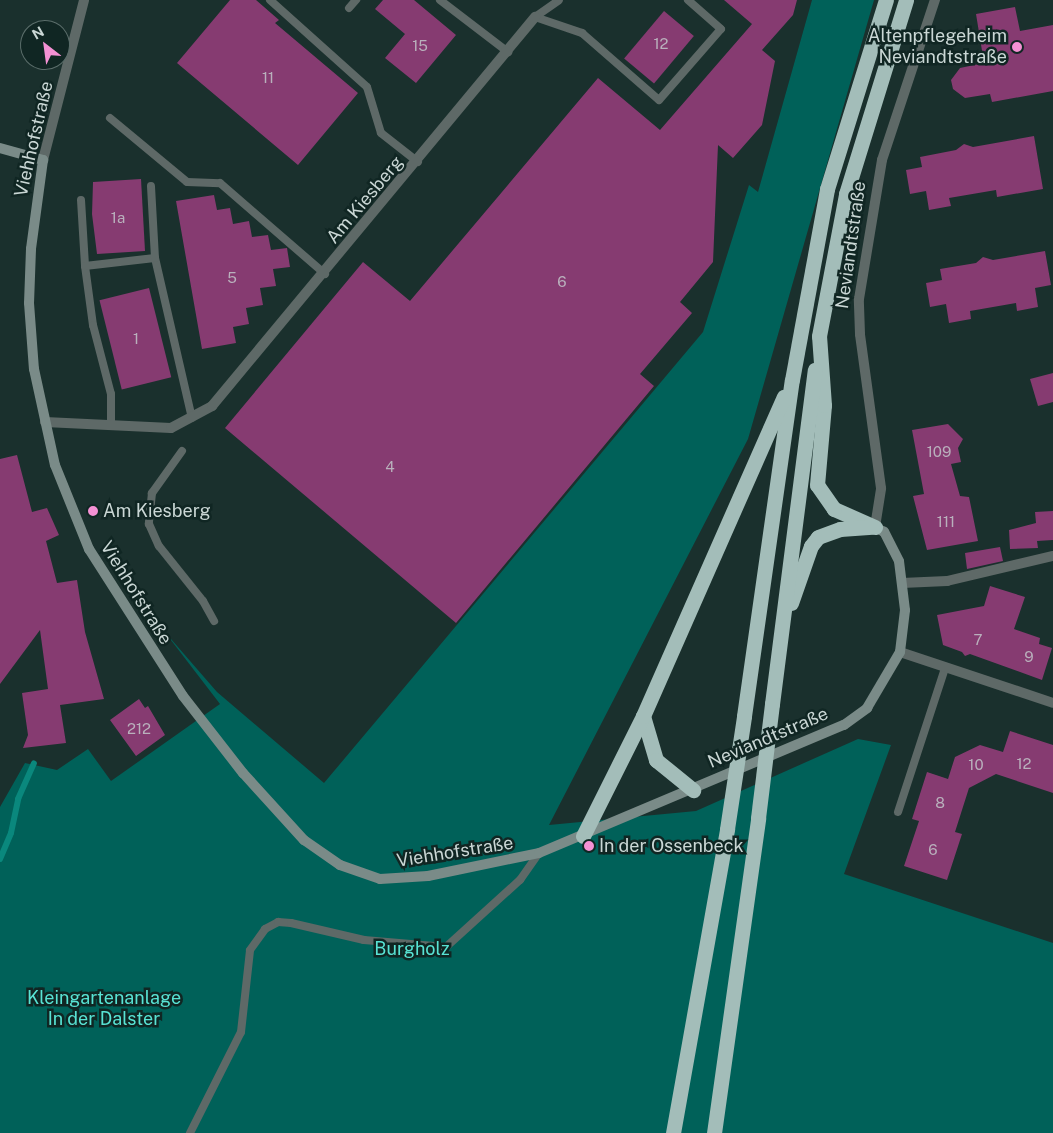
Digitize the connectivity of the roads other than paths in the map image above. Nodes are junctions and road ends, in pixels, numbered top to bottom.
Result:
1 (84, 0) edge
2 (270, 0) edge
3 (356, 0) edge
4 (440, 0) edge
5 (559, 0) edge
6 (688, 0) edge
7 (886, 0) edge
8 (906, 0) edge
9 (935, 0) edge
10 (349, 8) dead end
11 (535, 17) junction
12 (508, 52) junction
13 (110, 118) dead end
14 (0, 148) edge
15 (43, 160) junction
16 (418, 162) junction
17 (151, 186) dead end
18 (81, 200) dead end
19 (155, 258) junction
20 (85, 266) junction
21 (325, 274) junction
22 (819, 336) junction
23 (792, 380) junction
24 (192, 418) junction
25 (45, 422) junction
26 (111, 426) junction
27 (182, 451) dead end
28 (875, 527) junction
29 (1053, 556) edge
30 (902, 583) junction
31 (214, 621) dead end
32 (781, 632) junction
33 (900, 652) junction
34 (945, 668) junction
35 (1053, 703) edge
36 (643, 716) junction
37 (693, 790) junction
38 (898, 812) dead end
39 (583, 836) junction
40 (557, 847) joint
41 (539, 853) junction
42 (190, 1133) edge
43 (673, 1133) edge
44 (714, 1133) edge

1 - 15 street, Viehhofstraße
2 - 16 lane
3 - 10 lane
4 - 12 lane
5 - 11 lane
6 - 11 lane
7 - 23 highway
8 - 22 highway
9 - 28 street, Neviandtstraße
11 - 12 street, Am Kiesberg
12 - 16 street, Am Kiesberg
13 - 21 lane
14 - 15 street
15 - 25 street, Viehhofstraße
16 - 21 street, Am Kiesberg
17 - 19 lane
18 - 20 lane
19 - 20 lane
19 - 24 lane
20 - 26 lane
21 - 24 street, Am Kiesberg
22 - 28 highway
22 - 32 highway
23 - 36 highway
23 - 43 highway, bridge
24 - 26 street, Am Kiesberg
25 - 26 street, Am Kiesberg
25 - 41 street, Viehhofstraße
27 - 31 lane
28 - 30 street, Neviandtstraße
28 - 32 highway
29 - 30 street
30 - 33 street, Neviandtstraße
32 - 44 highway, bridge
33 - 34 street
33 - 37 street, Neviandtstraße
34 - 35 street
34 - 38 lane
36 - 37 highway
36 - 39 highway
37 - 39 street, Neviandtstraße
39 - 40 street, Neviandtstraße
40 - 41 street, Viehhofstraße
41 - 42 lane

